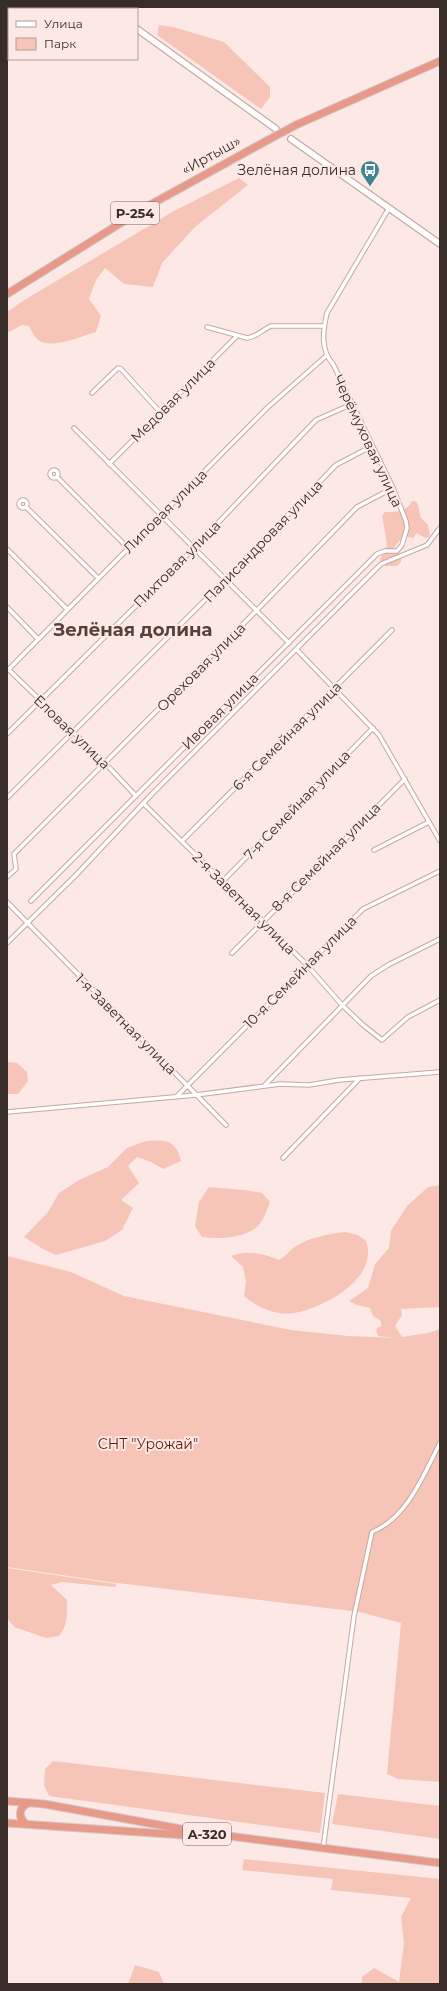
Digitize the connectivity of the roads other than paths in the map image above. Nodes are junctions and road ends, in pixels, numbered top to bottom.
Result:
1 (138, 30) edge
2 (440, 61) edge
3 (276, 129) dead end
4 (290, 138) dead end
5 (389, 208) junction
6 (440, 244) edge
7 (7, 294) edge
8 (324, 326) junction
9 (207, 327) dead end
10 (237, 336) junction
11 (326, 356) junction
12 (92, 393) dead end
13 (352, 404) junction
14 (160, 412) junction
15 (74, 428) dead end
16 (372, 446) junction
17 (109, 464) junction
18 (57, 477) dead end
19 (393, 488) junction
20 (26, 507) dead end
21 (161, 515) junction
22 (407, 528) joint
23 (440, 528) edge
24 (128, 548) junction
25 (194, 548) junction
26 (7, 549) edge
27 (98, 578) junction
28 (225, 580) junction
29 (7, 607) edge
30 (67, 609) junction
31 (256, 612) junction
32 (392, 630) dead end
33 (38, 639) junction
34 (289, 643) junction
35 (297, 650) junction
36 (7, 669) edge
37 (335, 688) junction
38 (40, 702) junction
39 (373, 728) junction
40 (73, 733) junction
41 (7, 734) edge
42 (106, 763) junction
43 (405, 779) junction
44 (136, 796) junction
45 (7, 798) edge
46 (144, 804) junction
47 (430, 822) junction
48 (182, 841) junction
49 (440, 841) edge
50 (374, 850) dead end
51 (440, 870) edge
52 (7, 877) edge
53 (222, 882) junction
54 (31, 901) dead end
55 (7, 902) edge
56 (27, 922) junction
57 (262, 922) junction
58 (440, 939) edge
59 (7, 943) edge
60 (232, 953) dead end
61 (307, 965) junction
62 (440, 1000) edge
63 (342, 1005) junction
64 (440, 1072) edge
65 (360, 1078) junction
66 (188, 1086) junction
67 (265, 1086) junction
68 (196, 1095) junction
69 (176, 1097) junction
70 (7, 1112) edge
71 (226, 1125) dead end
72 (283, 1158) dead end
73 (440, 1443) edge
74 (7, 1801) edge
75 (30, 1803) junction
76 (7, 1823) edge
77 (26, 1824) junction
78 (323, 1848) junction
79 (370, 1855) junction
80 (440, 1863) edge

1 - 3 street
2 - 7 highway, «Иртыш» / Р-254, bridge
4 - 5 street
5 - 6 street
5 - 8 street
8 - 10 street
8 - 11 street
9 - 10 street
10 - 14 street, Медовая улица
11 - 13 street, Черёмуховая улица
11 - 21 street, Липовая улица
12 - 14 street
13 - 16 street, Черёмуховая улица
13 - 25 street, Пихтовая улица
14 - 17 street, Медовая улица
15 - 17 street
16 - 19 street, Черёмуховая улица
16 - 28 street, Палисандровая улица
17 - 21 street
18 - 24 street
19 - 22 street, Черёмуховая улица
19 - 31 street, Ореховая улица
20 - 27 street
21 - 24 street, Липовая улица
21 - 25 street
22 - 34 street, Ивовая улица
23 - 35 street, Ивовая улица
24 - 27 street, Липовая улица
25 - 28 street
25 - 38 street, Пихтовая улица
26 - 30 street
27 - 30 street, Липовая улица
28 - 31 street
28 - 40 street, Палисандровая улица
29 - 33 street
30 - 33 street, Липовая улица
31 - 34 street
31 - 42 street, Ореховая улица
32 - 37 street, 6-я Семейная улица
33 - 36 street, Липовая улица
34 - 44 street, Ивовая улица
35 - 37 street
35 - 46 street, Ивовая улица
36 - 38 street, Еловая улица
37 - 39 street
37 - 48 street, 6-я Семейная улица
38 - 40 street, Еловая улица
38 - 41 street, Пихтовая улица
39 - 43 street
39 - 53 street, 7-я Семейная улица
40 - 42 street, Еловая улица
40 - 45 street, Палисандровая улица
42 - 44 street, Еловая улица
42 - 52 street, Ореховая улица
43 - 47 street
43 - 57 street, 8-я Семейная улица
44 - 54 street, Ивовая улица
46 - 48 street, 2-я Заветная улица
46 - 56 street, Ивовая улица
47 - 49 street
47 - 50 street
48 - 53 street, 2-я Заветная улица
51 - 61 street, 10-я Семейная улица
53 - 57 street, 2-я Заветная улица
55 - 56 street, 1-я Заветная улица
56 - 59 street, Ивовая улица
56 - 66 street, 1-я Заветная улица
57 - 60 street, 8-я Семейная улица
57 - 61 street, 2-я Заветная улица
58 - 63 street
61 - 63 street, 2-я Заветная улица
61 - 66 street, 10-я Семейная улица
62 - 63 street, 2-я Заветная улица
63 - 67 street
64 - 65 street
65 - 67 street
65 - 72 street
66 - 68 street, 1-я Заветная улица
66 - 69 street, 10-я Семейная улица
67 - 68 street
68 - 69 street
68 - 71 street, 1-я Заветная улица
69 - 70 street
73 - 78 street
74 - 75 highway, А-320
75 - 77 highway
75 - 78 highway, А-320
76 - 77 highway, А-320
77 - 79 highway, А-320
78 - 79 highway, А-320
79 - 80 highway, А-320

